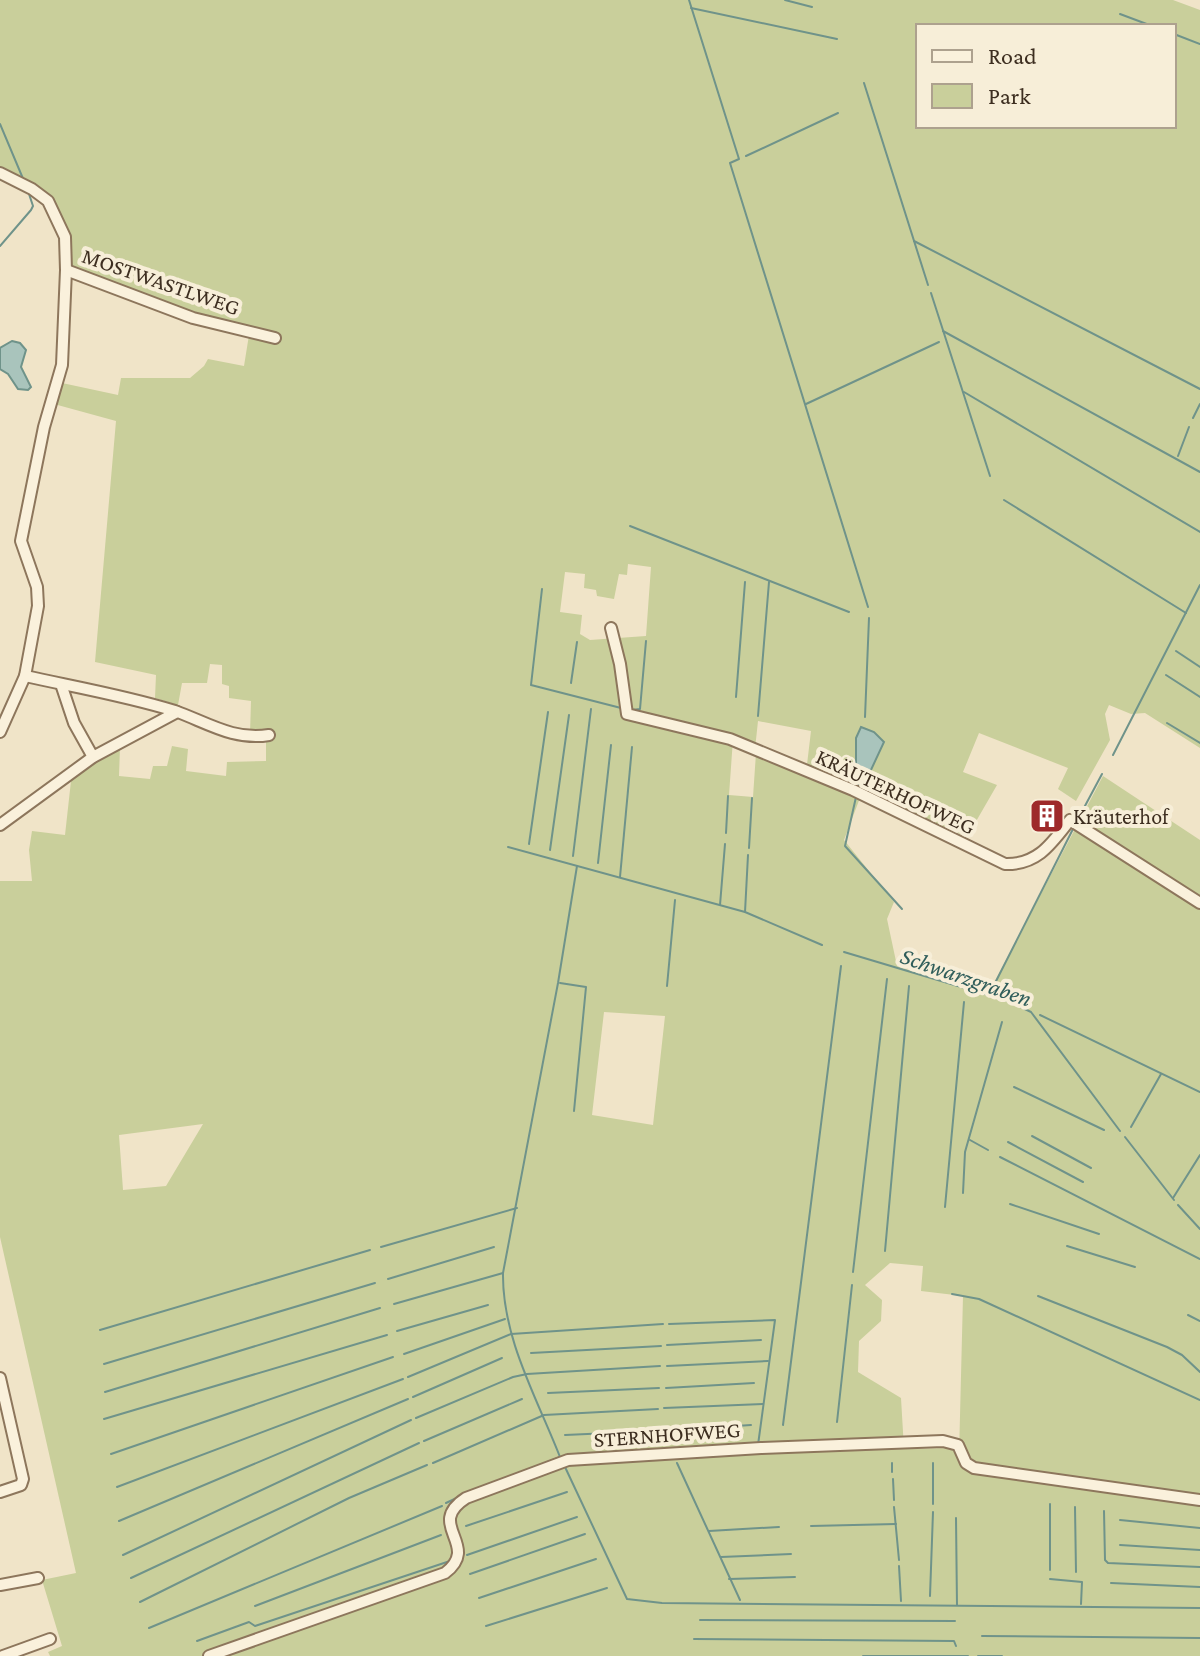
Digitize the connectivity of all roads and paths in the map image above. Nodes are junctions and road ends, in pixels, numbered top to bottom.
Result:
1 (0, 173) edge
2 (66, 270) junction
3 (275, 338) dead end
4 (611, 628) dead end
5 (25, 676) junction
6 (61, 684) junction
7 (177, 712) junction
8 (0, 732) edge
9 (269, 735) dead end
10 (93, 757) junction
11 (0, 825) edge
12 (1200, 903) edge
13 (0, 1378) edge
14 (0, 1492) edge
15 (1200, 1500) edge
16 (38, 1578) dead end
17 (0, 1585) edge
18 (50, 1639) dead end
19 (3, 1656) edge
20 (209, 1656) edge

1 - 2 street, MOSTWASTLWEG
2 - 3 street, MOSTWASTLWEG
2 - 5 street
4 - 12 street, KRÄUTERHOFWEG
5 - 6 street
5 - 8 street
6 - 7 street
6 - 10 street
7 - 9 street
7 - 10 street
10 - 11 street
13 - 14 street
15 - 20 street, STERNHOFWEG
16 - 17 street
18 - 19 street

